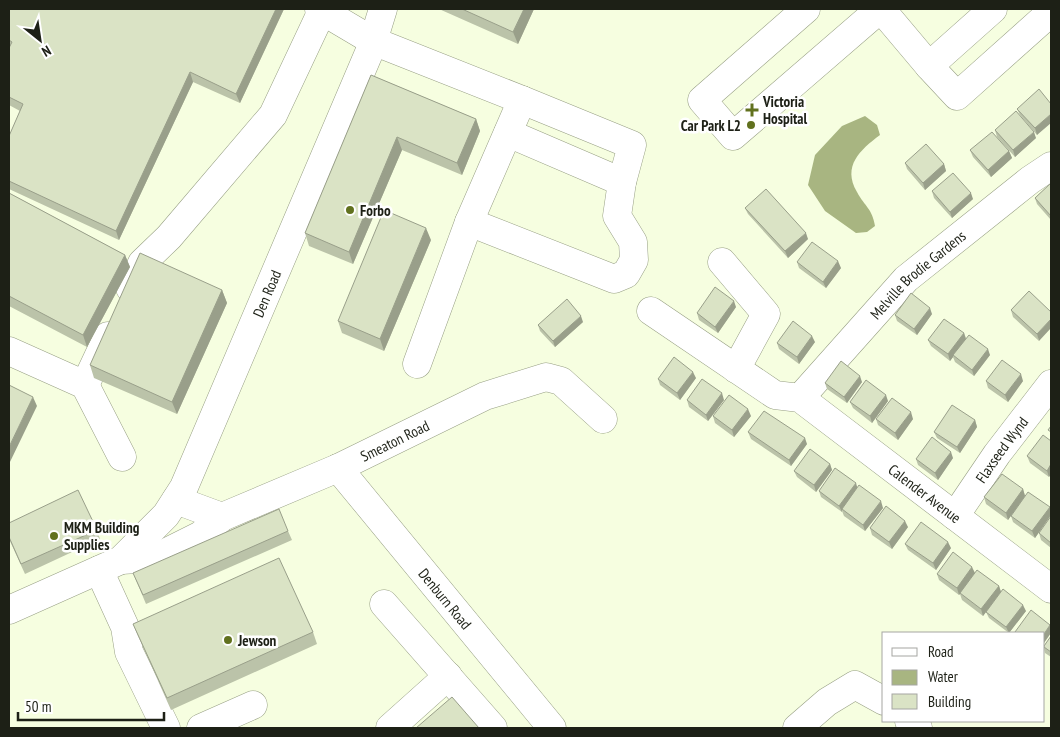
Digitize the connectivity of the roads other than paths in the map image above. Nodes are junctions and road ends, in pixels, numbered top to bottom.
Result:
1 (383, 9) edge
2 (806, 9) edge
3 (880, 9) edge
4 (993, 9) edge
5 (321, 10) edge
6 (1051, 12) edge
7 (374, 41) junction
8 (929, 66) junction
9 (522, 100) junction
10 (508, 134) junction
11 (1051, 166) edge
12 (622, 182) junction
13 (469, 222) junction
14 (722, 262) dead end
15 (652, 311) dead end
16 (9, 351) edge
17 (417, 364) dead end
18 (736, 369) junction
19 (1051, 384) edge
20 (85, 385) junction
21 (800, 398) junction
22 (603, 419) dead end
23 (122, 457) dead end
24 (338, 468) junction
25 (176, 500) junction
26 (954, 516) junction
27 (222, 517) junction
28 (110, 565) junction
29 (1051, 589) edge
30 (384, 604) dead end
31 (9, 610) edge
32 (448, 676) junction
33 (882, 700) edge
34 (253, 705) dead end
35 (166, 728) edge
36 (201, 728) edge
37 (390, 728) edge
38 (493, 728) edge
39 (552, 728) edge
40 (797, 728) edge

1 - 7 street, Den Road
2 - 3 street
3 - 8 street
4 - 8 street
5 - 7 street
5 - 20 street
6 - 8 street
7 - 9 street
7 - 25 street, Den Road
9 - 10 street
9 - 12 street
10 - 12 street
10 - 13 street
11 - 21 street, Melville Brodie Gardens
12 - 13 street
13 - 17 street
14 - 18 street
15 - 18 street
16 - 20 street
18 - 21 street
19 - 26 street, Flaxseed Wynd
20 - 23 street
21 - 26 street, Calender Avenue
22 - 24 street, Smeaton Road
24 - 27 street, Smeaton Road
24 - 39 street, Denburn Road
25 - 27 street
25 - 28 street, Den Road
26 - 29 street, Calender Avenue
27 - 28 street, Smeaton Road
28 - 31 street
28 - 35 street
30 - 32 street
32 - 37 street
32 - 38 street
33 - 40 street
34 - 36 street

